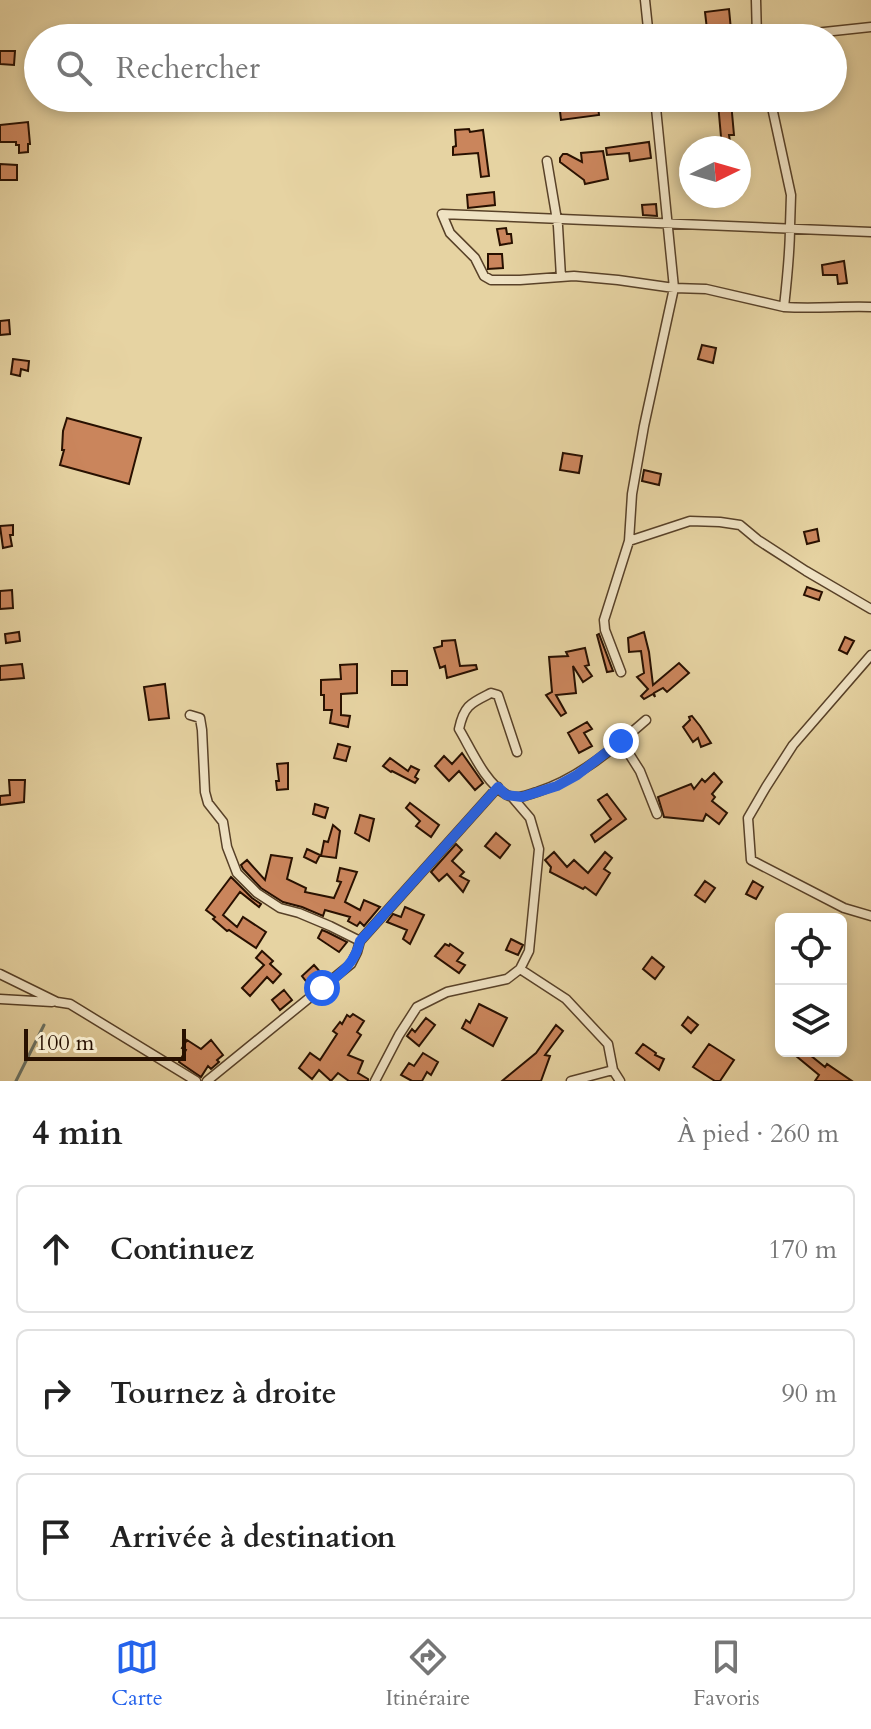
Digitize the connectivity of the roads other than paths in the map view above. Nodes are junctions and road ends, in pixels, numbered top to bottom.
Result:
1 (645, 0) edge
2 (756, 0) edge
3 (648, 24) edge
4 (757, 24) edge
5 (871, 27) edge
6 (847, 30) edge
7 (657, 112) edge
8 (773, 112) edge
9 (547, 161) dead end
10 (557, 219) junction
11 (669, 224) junction
12 (790, 229) junction
13 (871, 232) edge
14 (561, 277) junction
15 (674, 288) junction
16 (784, 307) junction
17 (871, 307) edge
18 (629, 541) junction
19 (871, 609) edge
20 (871, 655) edge
21 (621, 672) dead end
22 (190, 715) dead end
23 (646, 720) dead end
24 (621, 741) junction
25 (517, 752) dead end
26 (498, 787) junction
27 (512, 797) junction
28 (657, 814) dead end
29 (871, 916) edge
30 (360, 941) junction
31 (520, 969) junction
32 (0, 974) edge
33 (0, 999) edge
34 (57, 1002) junction
35 (613, 1070) junction
36 (196, 1081) edge
37 (207, 1081) edge
38 (375, 1081) edge
39 (571, 1081) edge
40 (620, 1081) edge

1 - 3 street
2 - 4 street
5 - 6 street
7 - 11 street
8 - 12 street
9 - 10 street
10 - 11 street
10 - 14 street
10 - 14 street
11 - 12 street
11 - 15 street
12 - 13 street
12 - 16 street
14 - 15 street
15 - 16 street
15 - 18 street
16 - 17 street
18 - 19 street
18 - 21 street
20 - 29 street
22 - 30 street
23 - 24 street
24 - 27 street
24 - 28 street
25 - 26 street
26 - 27 street
26 - 30 street
27 - 31 street
30 - 37 street
31 - 35 street
31 - 38 street
32 - 34 street
33 - 34 street
34 - 36 street
35 - 39 street
35 - 40 street

